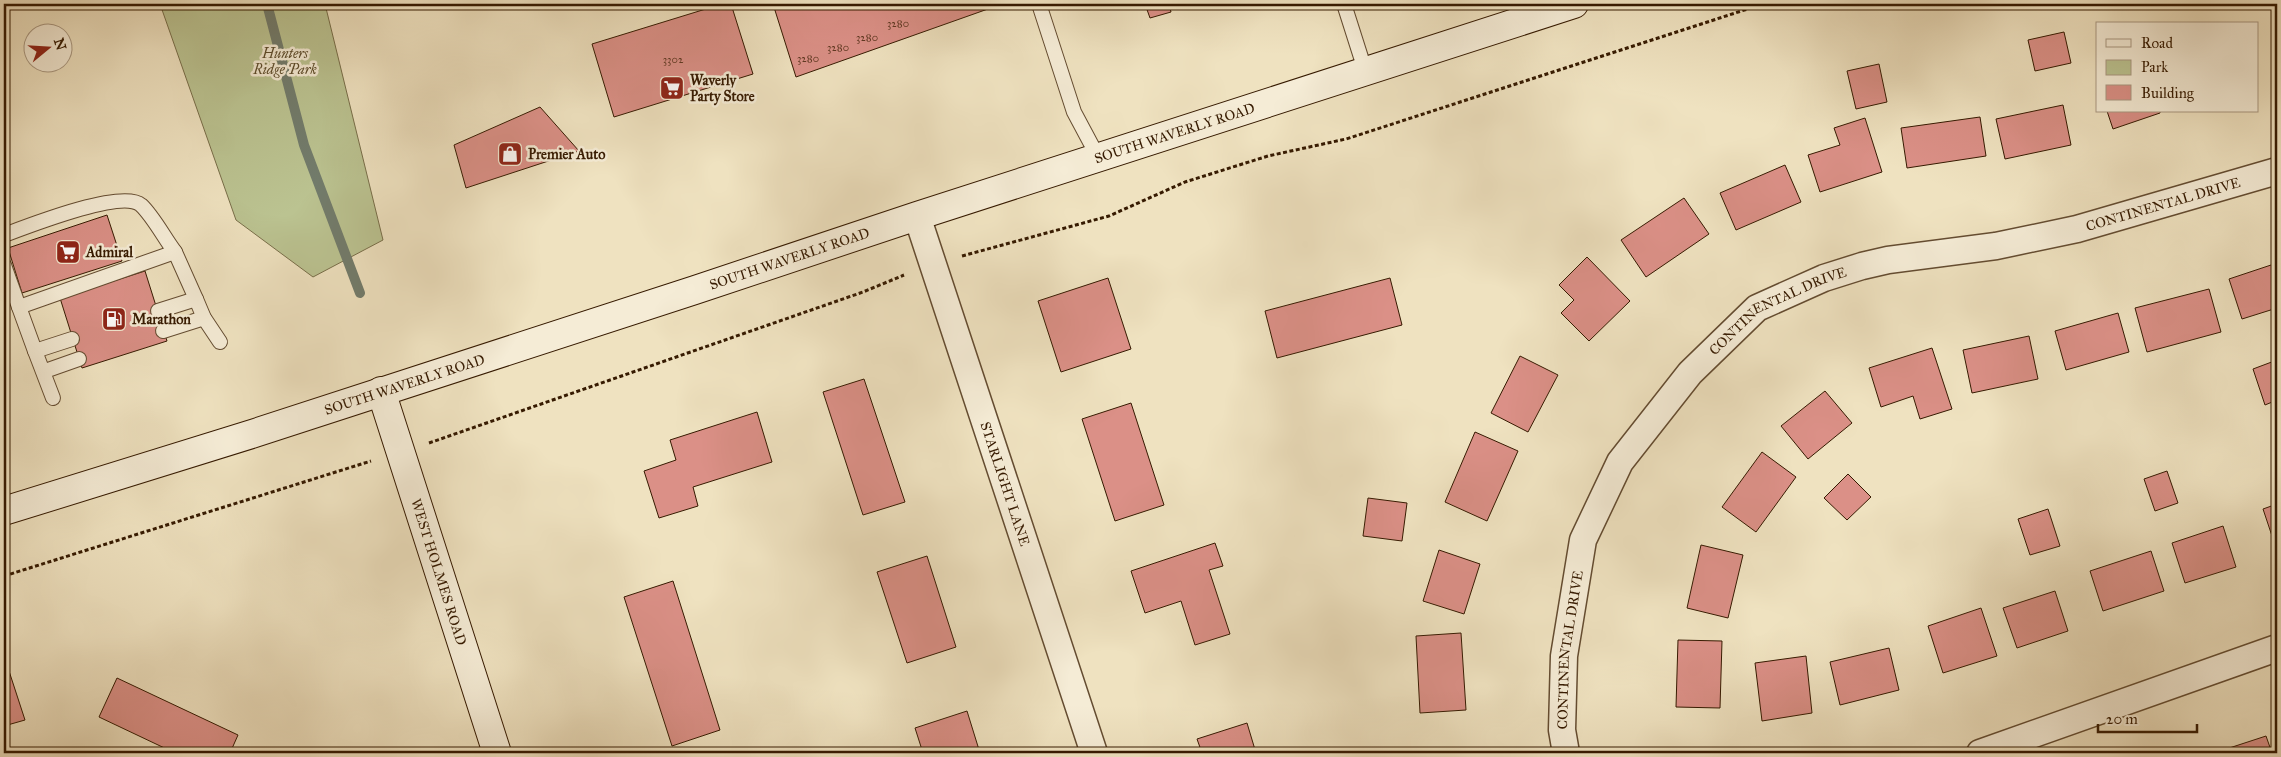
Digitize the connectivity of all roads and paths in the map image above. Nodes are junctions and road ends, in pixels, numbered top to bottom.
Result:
1 (1039, 4) edge
2 (1344, 4) edge
3 (1574, 4) edge
4 (1763, 4) edge
5 (1365, 70) junction
6 (1098, 157) junction
7 (2277, 171) edge
8 (917, 216) junction
9 (4, 235) edge
10 (175, 252) junction
11 (4, 265) edge
12 (933, 265) junction
13 (196, 299) junction
14 (19, 307) junction
15 (158, 311) dead end
16 (204, 318) junction
17 (163, 331) dead end
18 (72, 339) dead end
19 (220, 342) dead end
20 (35, 350) junction
21 (79, 359) dead end
22 (45, 371) junction
23 (381, 391) junction
24 (53, 398) dead end
25 (448, 438) dead end
26 (350, 468) dead end
27 (4, 510) edge
28 (4, 576) edge
29 (2277, 648) edge
30 (497, 753) edge
31 (1094, 753) edge
32 (1566, 753) edge
33 (1980, 753) edge

1 - 6 lane
2 - 5 lane
3 - 5 main road, SOUTH WAVERLY ROAD
4 - 12 path
5 - 6 main road, SOUTH WAVERLY ROAD
6 - 8 main road, SOUTH WAVERLY ROAD
7 - 32 street, CONTINENTAL DRIVE
8 - 12 street, STARLIGHT LANE
8 - 23 main road, SOUTH WAVERLY ROAD
9 - 10 lane
10 - 13 lane
10 - 14 lane
11 - 14 lane
12 - 25 path
12 - 31 street, STARLIGHT LANE
13 - 15 lane
13 - 16 lane
14 - 20 lane
16 - 17 lane
16 - 19 lane
18 - 20 lane
20 - 22 lane
21 - 22 lane
22 - 24 lane
23 - 27 main road, SOUTH WAVERLY ROAD
23 - 30 main road, WEST HOLMES ROAD
26 - 28 path
29 - 33 street

